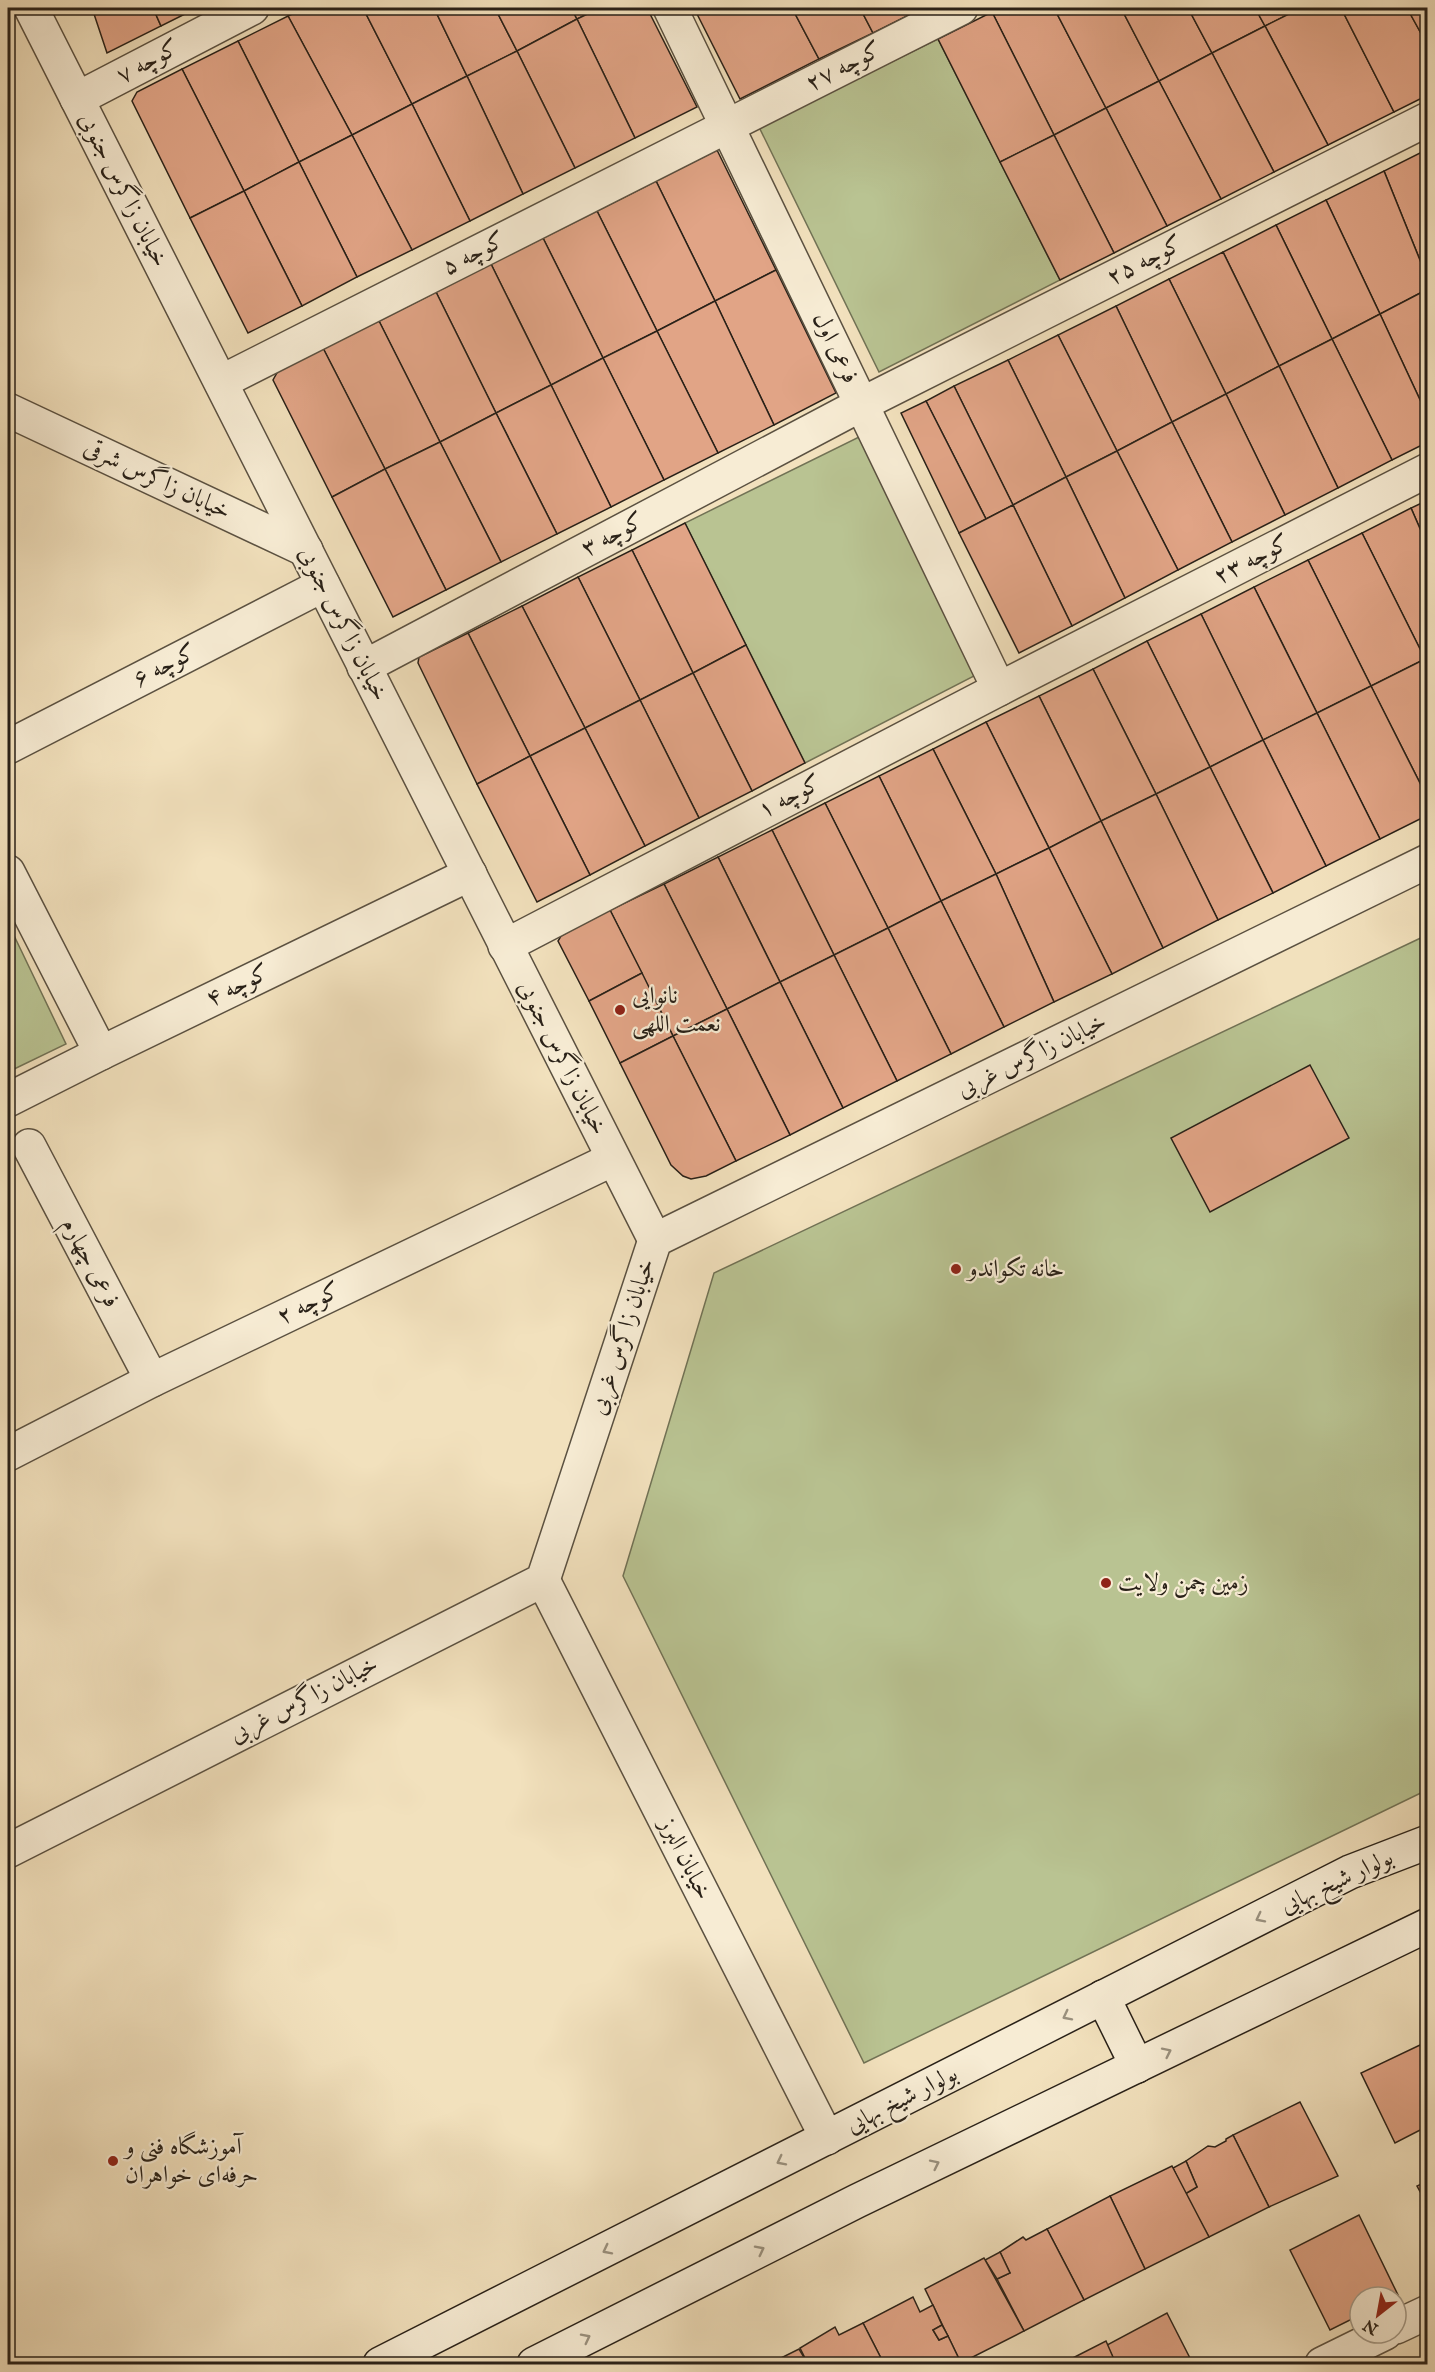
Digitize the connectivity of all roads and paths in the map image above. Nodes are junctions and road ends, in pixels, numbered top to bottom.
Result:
1 (31, 8) edge
2 (252, 8) edge
3 (670, 8) edge
4 (961, 8) edge
5 (77, 99) junction
6 (1428, 119) edge
7 (727, 126) junction
8 (221, 382) junction
9 (862, 404) junction
10 (8, 410) edge
11 (1428, 470) edge
12 (306, 550) junction
13 (323, 585) junction
14 (1076, 651) joint
15 (364, 667) junction
16 (999, 689) junction
17 (8, 747) edge
18 (1428, 861) edge
19 (8, 872) edge
20 (470, 874) junction
21 (505, 946) junction
22 (101, 1053) junction
23 (8, 1100) edge
24 (29, 1146) dead end
25 (613, 1159) junction
26 (655, 1240) junction
27 (152, 1380) junction
28 (8, 1454) edge
29 (543, 1580) junction
30 (1428, 1842) edge
31 (8, 1851) edge
32 (1428, 1925) edge
33 (1103, 1997) junction
34 (1137, 2066) junction
35 (827, 2138) junction
36 (1428, 2312) edge
37 (1408, 2321) edge
38 (1361, 2345) edge
39 (380, 2364) edge
40 (534, 2364) edge
41 (1322, 2364) edge

1 - 5 street, خیابان زاگرس جنوبی
2 - 5 street, ۷ کوچه
3 - 7 street, فرعی اول
4 - 7 street, ۲۷ کوچه
5 - 8 street, خیابان زاگرس جنوبی
6 - 9 street, کوچه ۲۵
7 - 8 street, ۵ کوچه
7 - 9 street, فرعی اول
8 - 12 street, خیابان زاگرس جنوبی
9 - 15 street, کوچه ۳
9 - 16 street, فرعی اول
10 - 12 street, خیابان زاگرس شرقی
11 - 14 street, کوچه ۲۳
12 - 13 street, خیابان زاگرس جنوبی
13 - 15 street, خیابان زاگرس جنوبی
13 - 17 street, کوچه ۶
14 - 16 street, کوچه ۱
15 - 20 street, خیابان زاگرس جنوبی
16 - 21 street, کوچه ۱
18 - 26 street, خیابان زاگرس غربی
19 - 22 street
20 - 21 street, خیابان زاگرس جنوبی
20 - 22 street, کوچه ۴
21 - 25 street, خیابان زاگرس جنوبی
22 - 23 street, کوچه ۴
24 - 27 street, فرعی چهارم
25 - 26 street, خیابان زاگرس جنوبی
25 - 27 street, کوچه ۲
26 - 29 street, خیابان زاگرس غربی
27 - 28 street, کوچه ۲
29 - 31 street, خیابان زاگرس غربی
29 - 35 street, خیابان البرز
30 -> 33 street, بولوار شیخ بهایی
34 -> 32 street
33 - 34 street
33 -> 35 street, بولوار شیخ بهایی
40 -> 34 street
35 -> 39 street, بولوار شیخ بهایی
36 - 37 street
38 - 41 street

